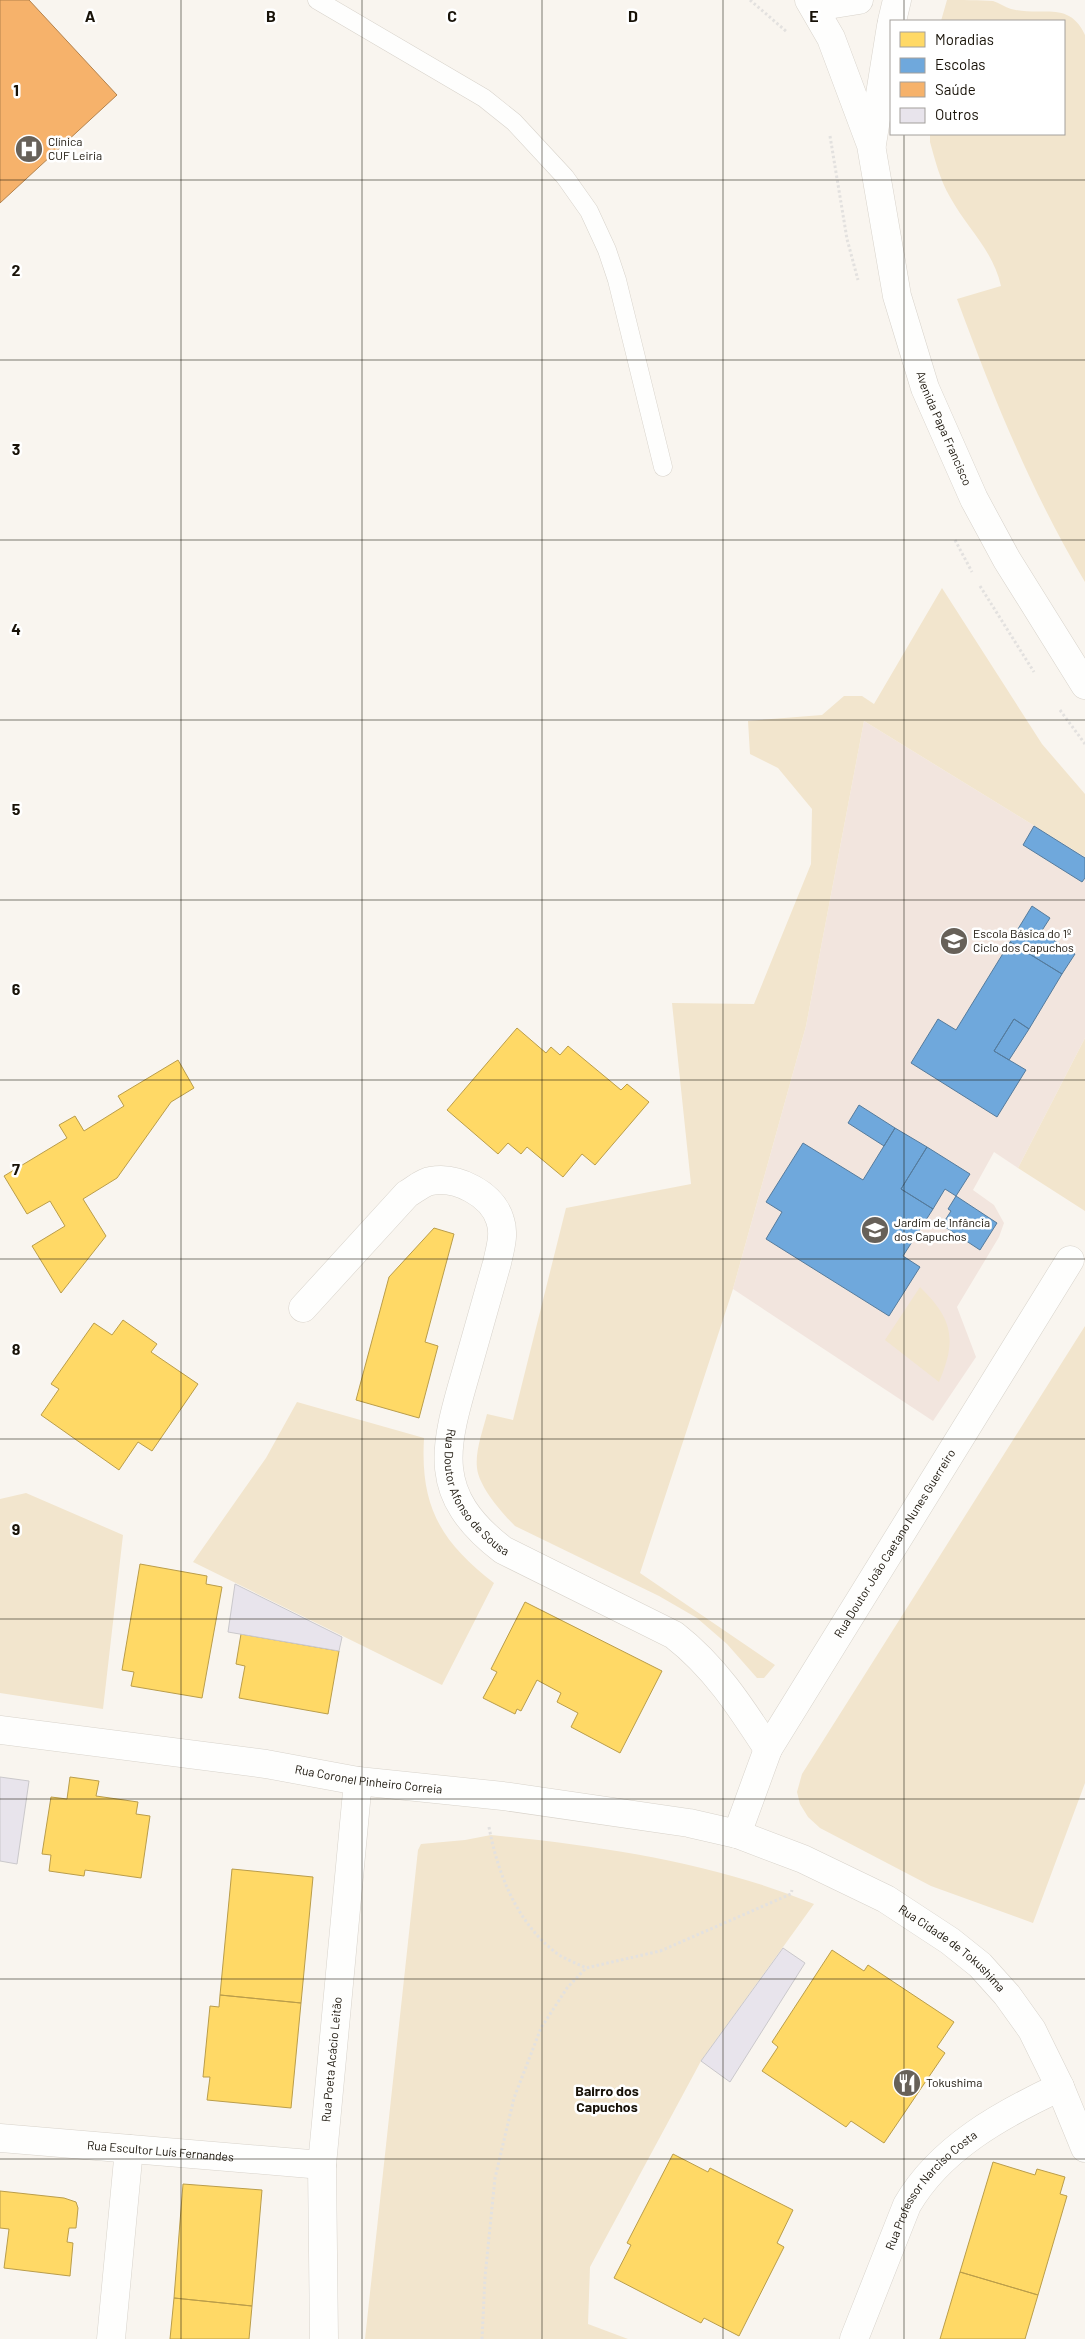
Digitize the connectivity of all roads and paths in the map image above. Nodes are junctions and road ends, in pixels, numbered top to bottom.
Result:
1 (316, 0) edge
2 (810, 0) edge
3 (859, 0) edge
4 (897, 0) edge
5 (892, 20) edge
6 (890, 32) edge
7 (871, 146) junction
8 (663, 467) dead end
9 (1085, 685) edge
10 (1070, 1260) dead end
11 (303, 1308) dead end
12 (0, 1730) edge
13 (768, 1749) junction
14 (358, 1780) junction
15 (483, 1794) junction
16 (736, 1834) junction
17 (803, 1859) junction
18 (586, 1968) junction
19 (1060, 2087) junction
20 (0, 2138) edge
21 (1085, 2148) edge
22 (129, 2149) junction
23 (322, 2165) junction
24 (111, 2339) edge
25 (324, 2339) edge
26 (482, 2339) edge
27 (854, 2339) edge

1 - 8 lane
2 - 3 street
2 - 7 street, Avenida Papa Francisco
4 - 5 street
6 - 7 street, Avenida Papa Francisco
7 - 9 street, Avenida Papa Francisco
10 - 13 street, Rua Doutor João Caetano Nunes Guerreiro
11 - 13 street, Rua Doutor Afonso de Sousa
12 - 14 street, Rua Coronel Pinheiro Correia
13 - 16 street, Rua Doutor João Caetano Nunes Guerreiro
14 - 15 street, Rua Coronel Pinheiro Correia
14 - 23 street, Rua Poeta Acácio Leitão
15 - 16 street, Rua Coronel Pinheiro Correia
15 - 18 path
16 - 17 street, Rua Cidade de Tokushima
17 - 18 path
17 - 19 street, Rua Cidade de Tokushima
18 - 26 path
19 - 21 street, Rua Cidade de Tokushima
19 - 27 street, Rua Professor Narciso Costa
20 - 22 street, Rua Escultor Luís Fernandes
22 - 23 street, Rua Escultor Luís Fernandes
22 - 24 street
23 - 25 street, Rua Poeta Acácio Leitão

